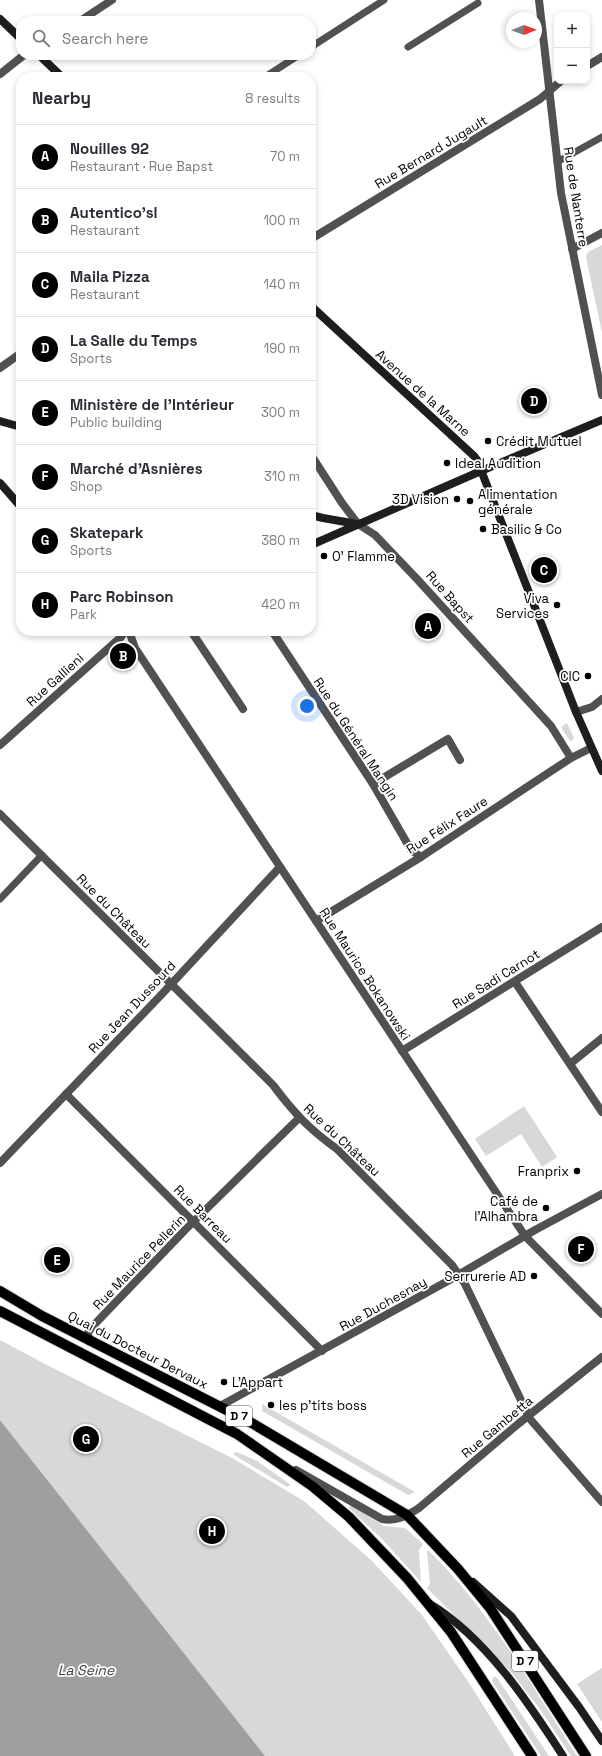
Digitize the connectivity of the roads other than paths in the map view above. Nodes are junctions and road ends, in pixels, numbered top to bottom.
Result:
1 (112, 0) edge
2 (384, 0) edge
3 (539, 0) edge
4 (478, 3) dead end
5 (88, 16) edge
6 (0, 19) edge
7 (16, 34) edge
8 (316, 44) edge
9 (408, 47) dead end
10 (602, 57) edge
11 (18, 60) edge
12 (44, 60) edge
13 (291, 60) edge
14 (590, 64) edge
15 (57, 72) edge
16 (273, 72) edge
17 (0, 74) edge
18 (557, 84) edge
19 (549, 90) junction
20 (602, 137) edge
21 (557, 162) junction
22 (602, 234) edge
23 (316, 236) edge
24 (572, 249) junction
25 (316, 311) edge
26 (16, 357) edge
27 (0, 368) edge
28 (602, 395) edge
29 (602, 420) edge
30 (0, 421) edge
31 (16, 426) edge
32 (316, 463) edge
33 (481, 471) junction
34 (0, 483) edge
35 (16, 501) edge
36 (316, 516) edge
37 (358, 524) junction
38 (316, 543) edge
39 (122, 636) edge
40 (131, 636) edge
41 (194, 636) edge
42 (275, 636) edge
43 (602, 699) edge
44 (243, 709) dead end
45 (576, 712) junction
46 (0, 745) edge
47 (592, 748) junction
48 (571, 758) junction
49 (460, 760) dead end
50 (602, 771) edge
51 (373, 784) junction
52 (0, 814) edge
53 (42, 856) junction
54 (421, 857) junction
55 (280, 867) junction
56 (0, 899) edge
57 (316, 921) junction
58 (602, 927) edge
59 (515, 982) junction
60 (171, 984) junction
61 (602, 1038) edge
62 (402, 1052) junction
63 (570, 1064) junction
64 (66, 1094) junction
65 (602, 1112) edge
66 (299, 1118) junction
67 (0, 1163) edge
68 (602, 1194) edge
69 (194, 1222) junction
70 (525, 1236) junction
71 (459, 1275) junction
72 (0, 1291) edge
73 (0, 1311) edge
74 (602, 1314) edge
75 (89, 1341) junction
76 (322, 1351) junction
77 (602, 1357) edge
78 (220, 1406) junction
79 (528, 1416) junction
80 (265, 1453) junction
81 (602, 1502) edge
82 (407, 1515) junction
83 (458, 1569) junction
84 (428, 1602) junction
85 (602, 1741) edge
86 (532, 1756) edge
87 (563, 1756) edge
88 (586, 1756) edge

1 - 5 street
2 - 8 lane
3 - 19 street, Rue de Nanterre
4 - 9 lane
6 - 7 main road
10 - 14 street
11 - 17 street
12 - 15 main road
13 - 16 lane
18 - 19 street, Rue Bernard Jugault
19 - 21 street, Rue de Nanterre
19 - 23 street, Rue Bernard Jugault
20 - 21 lane
21 - 24 street, Rue de Nanterre
22 - 24 street
24 - 28 street, Rue de Nanterre
25 - 33 main road, Avenue de la Marne
26 - 27 street
29 - 33 main road
30 - 31 main road
32 - 37 street, Rue Bapst
33 - 37 main road
33 - 45 main road, Avenue de la Marne
34 - 35 main road
36 - 37 main road
37 - 38 main road
37 - 48 street, Rue Bapst
39 - 46 street, Rue Gallieni
40 - 55 street, Rue Maurice Bokanowski
41 - 44 street
42 - 51 street, Rue du Général Mangin
43 - 45 street
45 - 47 main road, Avenue de la Marne
47 - 48 street, Rue Félix Faure
47 - 50 main road, Avenue de la Marne
48 - 54 street, Rue Félix Faure
49 - 51 street
51 - 54 street, Rue du Général Mangin
52 - 53 street, Rue du Château
53 - 56 lane
53 - 60 street, Rue du Château
54 - 57 street, Rue Félix Faure
55 - 57 street, Rue Maurice Bokanowski
55 - 60 street, Rue Jean Dussourd
57 - 62 street, Rue Maurice Bokanowski
58 - 59 street, Rue Sadi Carnot
59 - 62 street, Rue Sadi Carnot
59 - 63 street
60 - 64 street, Rue Jean Dussourd
60 - 66 street, Rue du Château
61 - 63 street
62 - 70 street, Rue Maurice Bokanowski
63 - 65 street
64 - 67 street, Rue Jean Dussourd
64 - 69 street, Rue Barreau
66 - 69 street, Rue Maurice Pellerin
66 - 71 street, Rue du Château
68 - 70 street, Rue Duchesnay
69 - 75 street, Rue Maurice Pellerin
69 - 76 street, Rue Barreau
70 - 71 street, Rue Duchesnay
70 - 74 street, Rue Maurice Bokanowski
71 - 76 street, Rue Duchesnay
71 - 79 street, Rue du Château
72 - 75 main road, Quai du Docteur Dervaux / D 7
73 - 80 main road, D 7
75 - 78 main road, Quai du Docteur Dervaux / D 7
76 - 78 street, Rue Duchesnay
77 - 79 street, Rue Gambetta
78 - 82 main road, Quai du Docteur Dervaux / D 7
79 - 81 street, Rue du Château
79 - 82 street, Rue Gambetta
80 - 82 street
80 - 84 main road, D 7
82 - 83 main road, Quai du Docteur Dervaux / D 7
83 - 85 main road, Quai du Docteur Dervaux
83 - 88 main road, Quai du Docteur Dervaux / D 7
84 - 86 main road, D 7
84 - 87 main road

